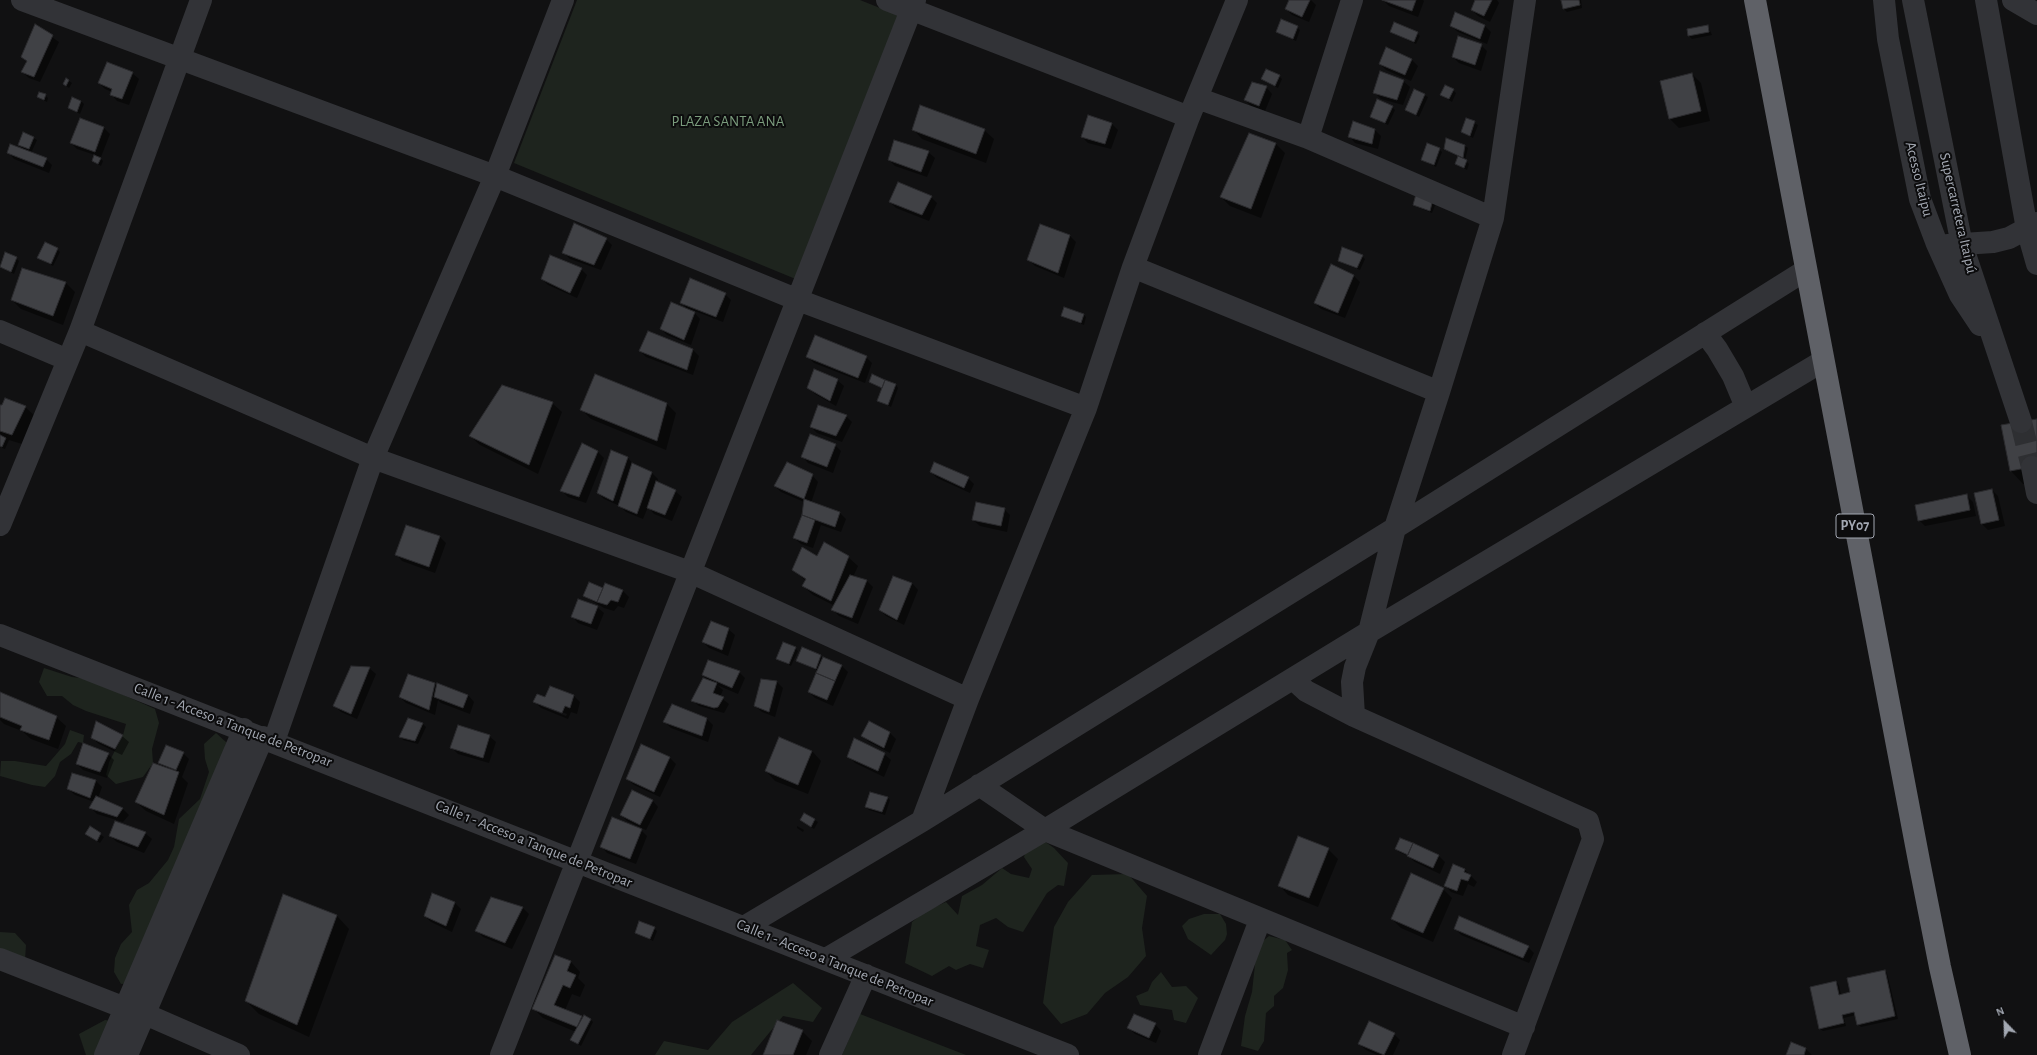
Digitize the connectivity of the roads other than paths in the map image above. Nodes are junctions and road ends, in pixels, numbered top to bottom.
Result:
1 (22, 0) edge
2 (201, 0) edge
3 (563, 0) edge
4 (887, 0) edge
5 (1237, 0) edge
6 (1352, 0) edge
7 (1525, 0) edge
8 (1755, 0) edge
9 (1884, 0) edge
10 (1986, 0) edge
11 (2013, 0) edge
12 (1915, 1) edge
13 (913, 5) edge
14 (2037, 14) edge
15 (1888, 39) junction
16 (178, 59) junction
17 (1197, 98) junction
18 (1189, 117) junction
19 (1308, 138) junction
20 (495, 176) junction
21 (1493, 218) junction
22 (2032, 226) edge
23 (1937, 244) junction
24 (1962, 245) junction
25 (2037, 264) edge
26 (1133, 267) junction
27 (1806, 270) junction
28 (798, 300) junction
29 (0, 331) edge
30 (80, 331) junction
31 (1705, 333) junction
32 (1995, 343) junction
33 (68, 360) junction
34 (1823, 361) junction
35 (1439, 392) junction
36 (1746, 407) junction
37 (1086, 408) junction
38 (2021, 422) tunnel mouth
39 (373, 458) junction
40 (2032, 467) tunnel mouth
41 (2037, 493) edge
42 (0, 525) edge
43 (1395, 528) junction
44 (690, 572) junction
45 (1369, 632) junction
46 (0, 634) edge
47 (1293, 679) junction
48 (968, 699) junction
49 (1354, 716) junction
50 (260, 736) junction
51 (980, 785) junction
52 (922, 821) junction
53 (1045, 830) junction
54 (577, 861) junction
55 (1260, 920) junction
56 (744, 927) junction
57 (0, 959) edge
58 (826, 959) junction
59 (866, 975) junction
60 (135, 1011) junction
61 (1524, 1028) junction
62 (1960, 1054) edge
63 (105, 1055) edge
64 (128, 1055) edge
65 (239, 1055) edge
66 (501, 1055) edge
67 (830, 1055) edge
68 (1068, 1055) edge
69 (1209, 1055) edge
70 (1513, 1055) edge

1 - 16 street
2 - 16 street
3 - 20 street
4 - 13 street
5 - 17 street
6 - 19 street
7 - 21 street
8 - 27 highway, PY07
9 - 15 street, Acesso Itaipu
10 - 22 street
11 - 14 street
12 - 15 street
12 - 24 street, Supercarretera Itaipú
13 - 18 street
13 - 28 street
15 - 23 street, Acesso Itaipu
16 - 20 street
16 - 30 street
17 - 18 street
17 - 19 street
18 - 26 street
19 - 21 street
20 - 28 street
20 - 39 street
21 - 35 street
22 - 24 street
22 - 25 street
23 - 24 street
23 - 32 street, Acesso Itaipu
24 - 32 street, Supercarretera Itaipú
26 - 35 street
26 - 37 street
27 - 31 street
27 - 34 highway, PY07
28 - 37 street
28 - 44 street
29 - 33 street
30 - 33 street
30 - 39 street
31 - 36 street
31 - 43 street
32 - 38 street, Supercarretera Itaipú
33 - 42 street
34 - 36 street
34 - 62 highway, PY07
35 - 43 street
36 - 45 street
37 - 48 street
39 - 44 street
39 - 50 street
40 - 41 street
43 - 45 street
43 - 51 street
44 - 48 street
44 - 54 street
45 - 47 street
45 - 49 street
46 - 50 street, Calle 1 - Acceso a Tanque de Petropar
47 - 49 street
47 - 53 street
48 - 52 street
49 - 61 street
50 - 54 street, Calle 1 - Acceso a Tanque de Petropar
50 - 60 street
51 - 52 street
51 - 53 street
52 - 56 street
53 - 55 street
53 - 58 street
54 - 56 street, Calle 1 - Acceso a Tanque de Petropar
54 - 66 street
55 - 61 street
55 - 69 street
56 - 58 street, Calle 1 - Acceso a Tanque de Petropar
57 - 60 street
58 - 59 street, Calle 1 - Acceso a Tanque de Petropar
59 - 67 street
59 - 68 street, Calle 1 - Acceso a Tanque de Petropar
60 - 63 street
60 - 64 street
60 - 65 street
61 - 70 street

